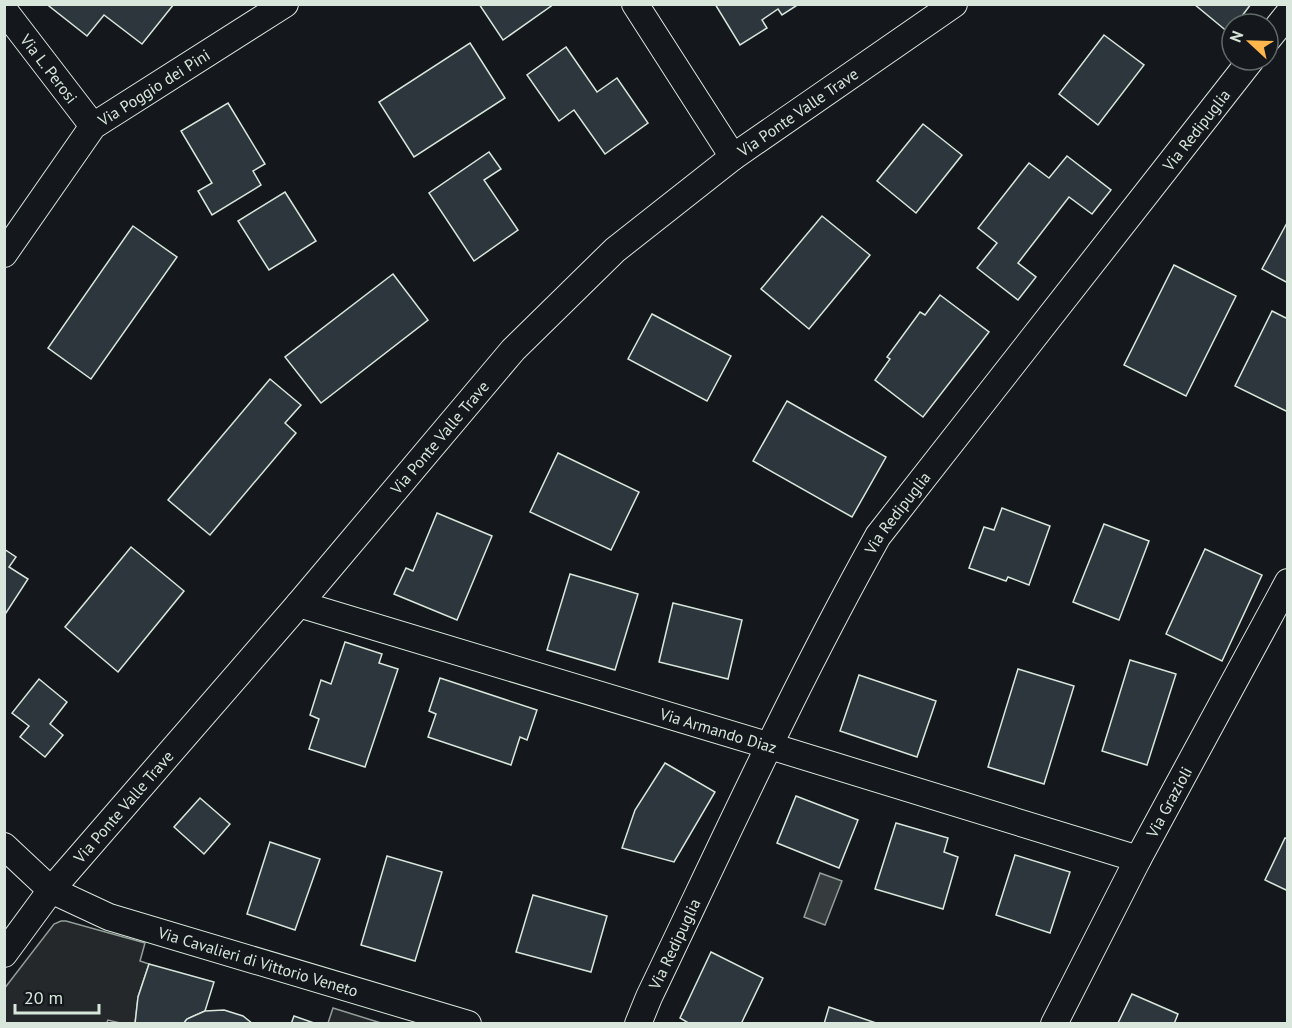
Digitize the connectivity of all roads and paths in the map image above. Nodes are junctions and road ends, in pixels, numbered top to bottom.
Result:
1 (285, 4) edge
2 (634, 4) edge
3 (954, 4) edge
4 (4, 10) edge
5 (1242, 72) edge
6 (93, 126) junction
7 (733, 157) junction
8 (16, 219) edge
9 (4, 254) edge
10 (1285, 593) edge
11 (299, 604) junction
12 (770, 746) junction
13 (4, 846) edge
14 (1138, 859) junction
15 (51, 890) junction
16 (4, 954) edge
17 (468, 1023) edge
18 (638, 1023) edge
19 (1054, 1023) edge

1 - 6 street, Via Poggio dei Pini
2 - 7 street
3 - 7 street, Via Ponte Valle Trave
4 - 6 street, Via L. Perosi
5 - 12 street, Via Redipuglia
6 - 8 street, Via Poggio dei Pini
7 - 11 street, Via Ponte Valle Trave
8 - 9 street, Via Poggio dei Pini
10 - 14 street, Via Grazioli
11 - 12 street, Via Armando Diaz
11 - 15 street, Via Ponte Valle Trave
12 - 14 street, Via Armando Diaz
12 - 18 street, Via Redipuglia
13 - 15 street, Via Cavalieri di Vittorio Veneto
14 - 19 street, Via Grazioli
15 - 16 street, Via Ponte Valle Trave
15 - 17 street, Via Cavalieri di Vittorio Veneto

